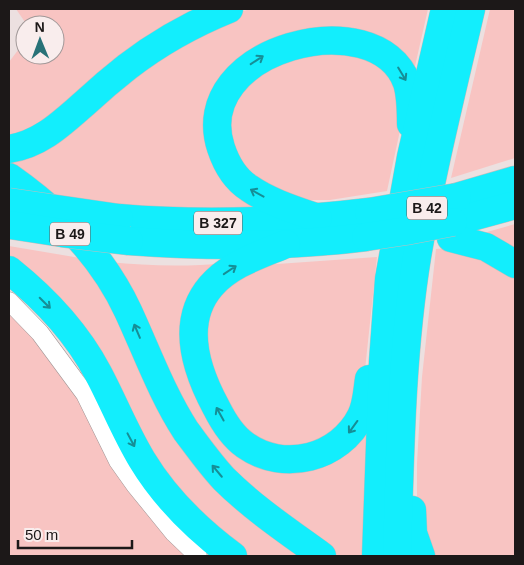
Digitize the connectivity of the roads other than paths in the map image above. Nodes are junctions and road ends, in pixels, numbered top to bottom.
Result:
1 (230, 9) edge
2 (445, 9) edge
3 (471, 9) edge
4 (9, 149) edge
5 (411, 157) junction
6 (9, 177) edge
7 (515, 180) edge
8 (515, 205) edge
9 (9, 217) edge
10 (318, 218) junction
11 (453, 219) junction
12 (368, 225) junction
13 (124, 230) junction
14 (286, 244) junction
15 (515, 264) edge
16 (9, 270) edge
17 (390, 279) junction
18 (9, 302) edge
19 (406, 366) junction
20 (198, 556) edge
21 (233, 556) edge
22 (322, 556) edge
23 (376, 556) edge
24 (397, 556) edge
25 (421, 556) edge

1 - 4 highway
2 - 5 highway, B 42
3 - 19 highway, B 42
10 -> 5 highway
5 - 17 highway, B 42
22 -> 6 highway
7 - 11 highway, B 327
8 - 11 highway
9 - 13 highway, B 327, bridge
10 - 12 highway, B 327
10 - 13 highway, B 327
11 - 12 highway, B 327, bridge
11 - 12 highway, bridge
11 - 15 highway
12 - 14 highway
13 - 14 highway
17 -> 14 highway
16 -> 21 highway
17 - 23 highway, B 42
18 - 20 street
19 - 24 highway, B 42
19 - 25 highway

